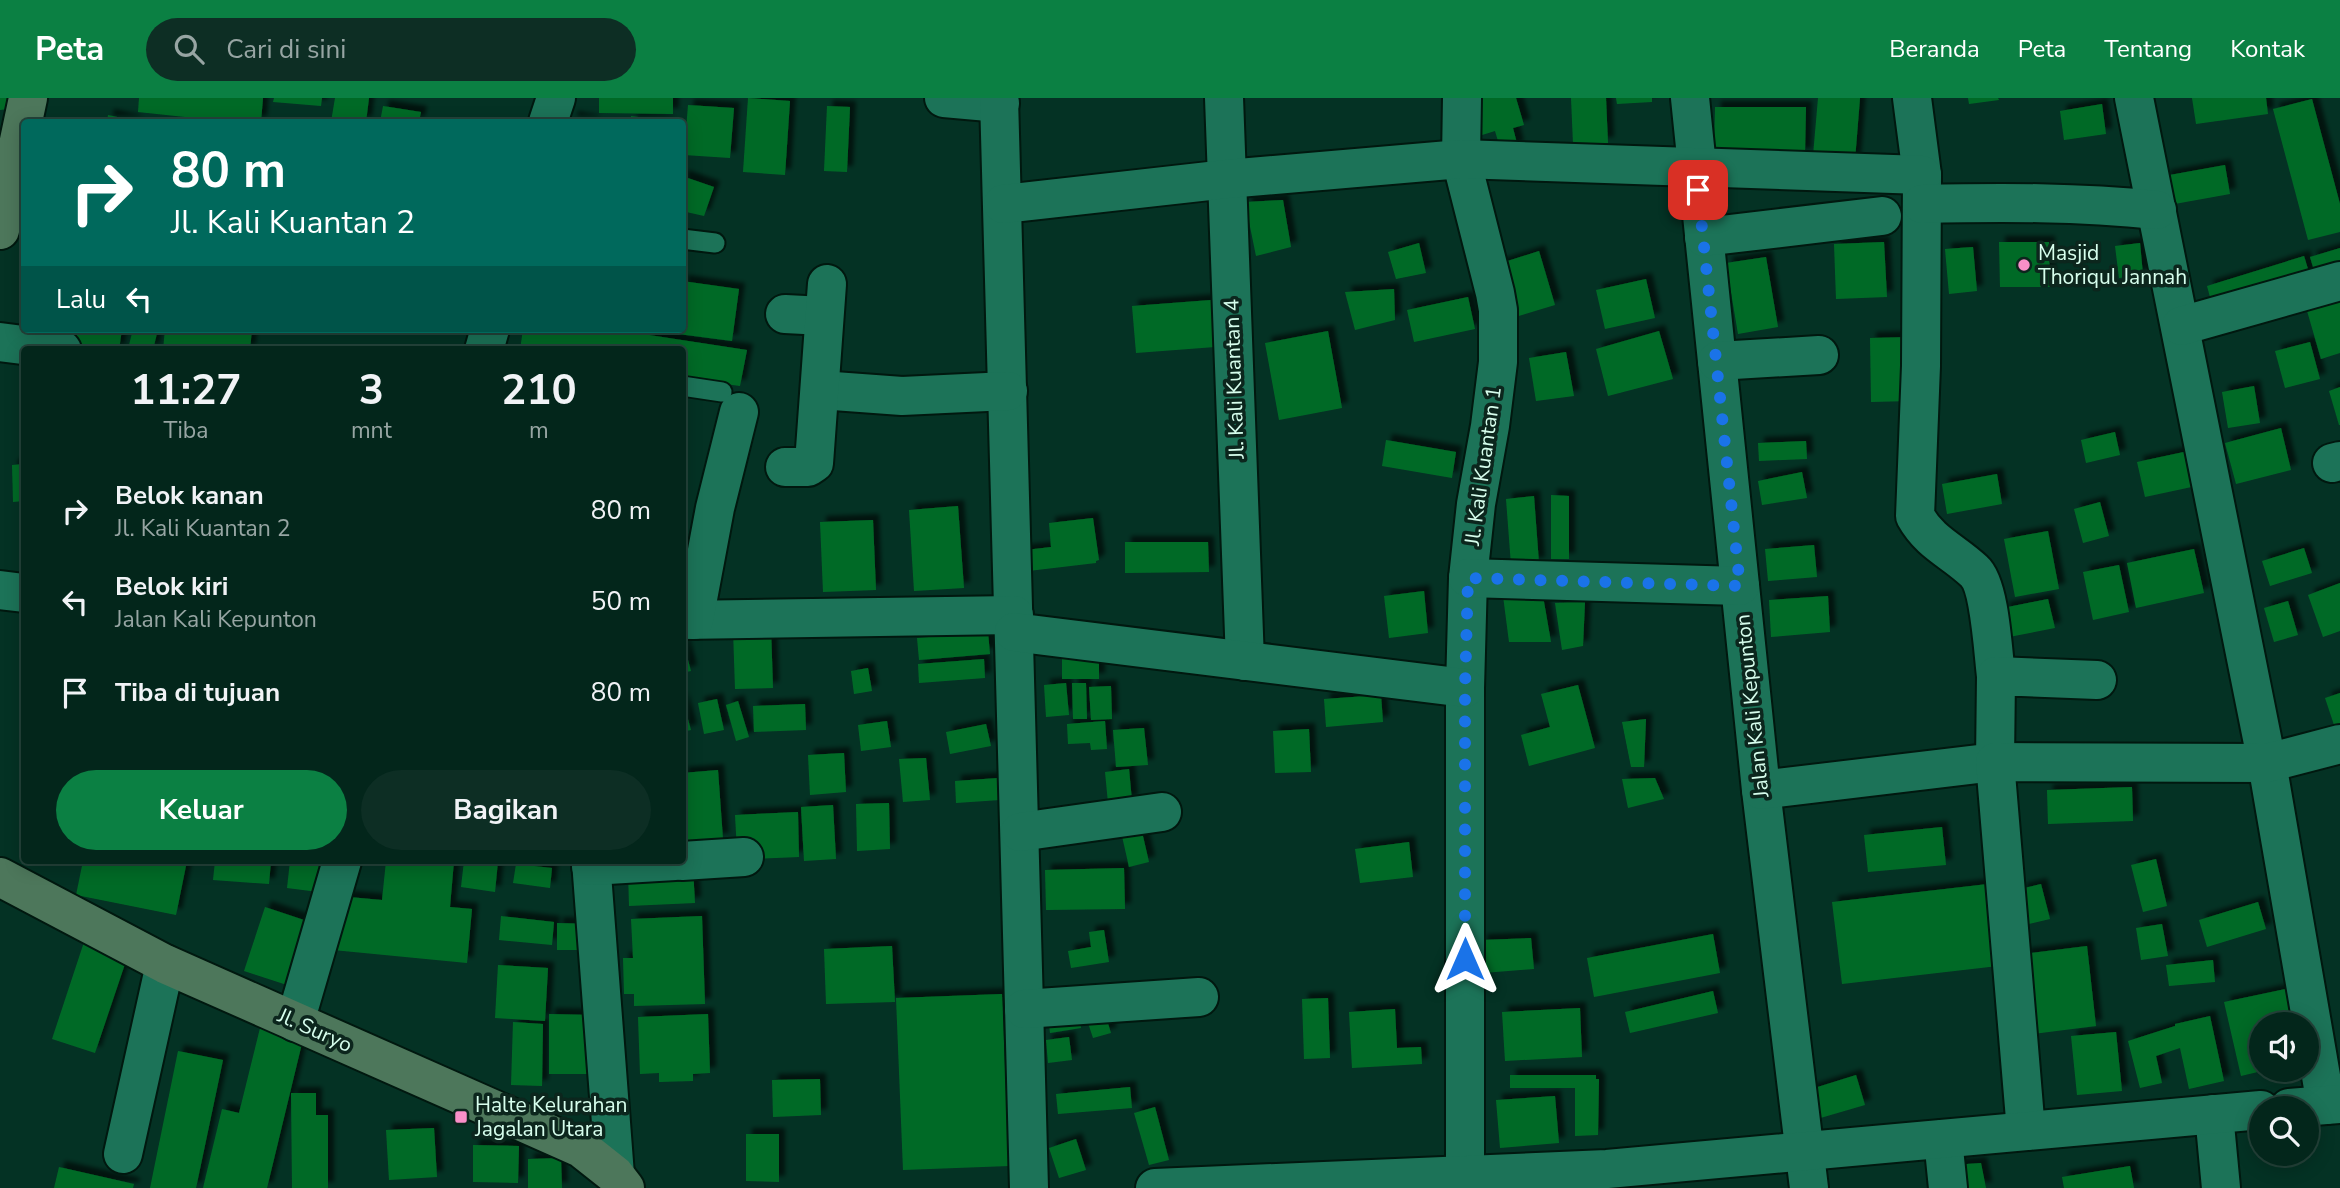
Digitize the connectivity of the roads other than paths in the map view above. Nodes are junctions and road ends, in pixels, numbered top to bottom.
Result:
1 (28, 98) edge
2 (556, 98) edge
3 (944, 98) edge
4 (1224, 98) edge
5 (1462, 98) edge
6 (1690, 98) edge
7 (1912, 98) edge
8 (2135, 98) edge
9 (1000, 101) edge
10 (23, 119) edge
11 (549, 119) edge
12 (21, 130) edge
13 (1461, 159) junction
14 (1696, 166) junction
15 (1227, 178) junction
16 (1922, 189) junction
17 (1003, 204) junction
18 (2157, 210) junction
19 (1882, 216) dead end
20 (1, 223) edge
21 (1703, 237) junction
22 (686, 239) edge
23 (715, 243) dead end
24 (2340, 281) edge
25 (786, 314) dead end
26 (2181, 326) junction
27 (0, 342) edge
28 (31, 346) edge
29 (1819, 355) dead end
30 (1717, 361) junction
31 (686, 387) edge
32 (820, 390) junction
33 (1008, 391) junction
34 (731, 402) joint
35 (785, 467) dead end
36 (1468, 578) junction
37 (1740, 586) junction
38 (0, 590) edge
39 (21, 593) edge
40 (688, 620) edge
41 (1014, 623) junction
42 (1245, 660) junction
43 (1996, 676) junction
44 (2097, 680) dead end
45 (1465, 688) junction
46 (2340, 744) edge
47 (1995, 762) junction
48 (2267, 763) junction
49 (1761, 789) junction
50 (1162, 812) dead end
51 (1020, 832) junction
52 (744, 857) dead end
53 (686, 861) edge
54 (341, 864) edge
55 (591, 864) edge
56 (0, 877) edge
57 (165, 964) junction
58 (1199, 997) dead end
59 (1024, 1009) junction
60 (295, 1021) junction
61 (2333, 1104) edge
62 (2249, 1111) edge
63 (2214, 1114) junction
64 (2026, 1130) junction
65 (1943, 1139) junction
66 (123, 1154) dead end
67 (1807, 1170) edge
68 (1465, 1176) junction
69 (1558, 1179) edge
70 (620, 1182) edge
71 (1221, 1187) edge
72 (1029, 1188) edge
73 (1155, 1188) edge
74 (1948, 1188) edge
75 (2221, 1188) edge

1 - 10 main road
2 - 11 street
3 - 9 street
4 - 15 street, Jl. Kali Kuantan 4
5 - 13 street, Jl. Kali Kuantan 1
6 - 14 street, Jalan Kali Kepunton
7 - 16 street
8 - 18 street
9 - 17 street
12 - 20 main road
13 - 14 street
13 - 15 street
13 - 36 street, Jl. Kali Kuantan 1
14 - 16 street
14 - 21 street, Jalan Kali Kepunton
15 - 17 street
15 - 42 street, Jl. Kali Kuantan 4
16 - 18 street
16 - 43 street
17 - 33 street
18 - 26 street
19 - 21 street
21 - 30 street, Jalan Kali Kepunton
22 - 23 lane
24 - 26 street
25 - 32 street
26 - 48 street
27 - 28 street
29 - 30 street
30 - 37 street, Jalan Kali Kepunton
31 - 34 lane
32 - 33 street
32 - 35 street
33 - 41 street
34 - 40 street
36 - 37 street
36 - 45 street, Jl. Kali Kuantan 1
37 - 49 street, Jalan Kali Kepunton
38 - 39 street
40 - 41 street
41 - 42 street
41 - 51 street
42 - 45 street
43 - 44 street
43 - 47 street
45 - 68 street, Jl. Kali Kuantan 1
46 - 48 street
47 - 48 street
47 - 49 street
47 - 64 street
48 - 61 street
49 - 67 street, Jalan Kali Kepunton
50 - 51 street
51 - 59 street
52 - 53 street
54 - 60 street
55 - 70 street
56 - 57 main road, Jl. Suryo
57 - 60 main road, Jl. Suryo
57 - 66 street
58 - 59 street
59 - 72 street
60 - 70 main road, Jl. Suryo
62 - 63 street
63 - 64 street
63 - 75 street
64 - 65 street
65 - 67 street
65 - 74 street
67 - 69 street
68 - 69 street
68 - 71 street
71 - 73 street

